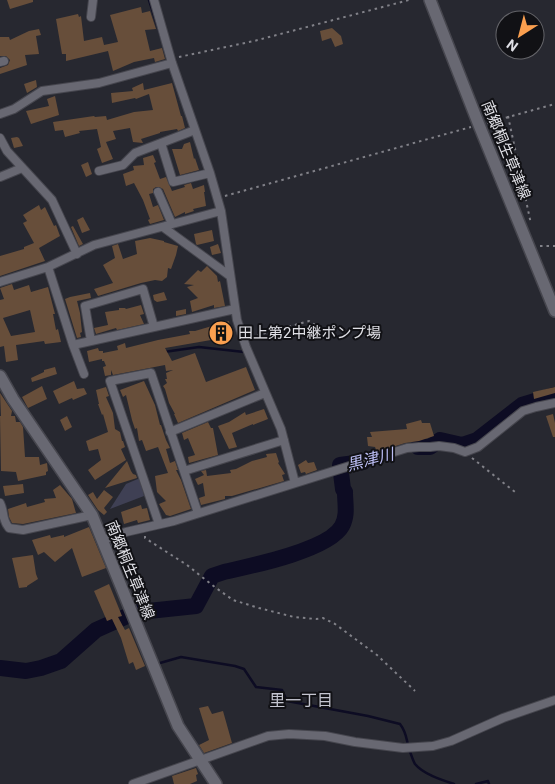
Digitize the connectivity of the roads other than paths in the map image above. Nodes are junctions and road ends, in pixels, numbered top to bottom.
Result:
1 (93, 0) edge
2 (154, 0) edge
3 (430, 0) edge
4 (91, 17) dead end
5 (171, 61) junction
6 (0, 114) edge
7 (195, 130) junction
8 (0, 138) edge
9 (161, 143) junction
10 (22, 168) junction
11 (99, 171) dead end
12 (210, 173) junction
13 (0, 177) edge
14 (158, 192) dead end
15 (221, 211) junction
16 (172, 224) junction
17 (163, 227) junction
18 (77, 254) junction
19 (48, 267) junction
20 (230, 276) junction
21 (0, 282) edge
22 (235, 309) junction
23 (555, 311) edge
24 (154, 327) junction
25 (91, 341) junction
26 (73, 345) junction
27 (84, 374) dead end
28 (0, 376) edge
29 (265, 393) junction
30 (555, 403) edge
31 (170, 432) junction
32 (284, 440) junction
33 (184, 471) junction
34 (295, 483) junction
35 (0, 503) edge
36 (198, 513) junction
37 (92, 515) junction
38 (159, 524) junction
39 (102, 540) junction
40 (555, 700) edge
41 (200, 761) junction
42 (133, 784) edge
43 (216, 784) edge

1 - 4 street
2 - 5 street
3 - 23 main road, 南郷桐生草津線
5 - 6 street
5 - 7 street
7 - 9 street
7 - 12 street
8 - 10 street
9 - 11 street
9 - 12 street
10 - 13 street
10 - 18 street
12 - 15 street
14 - 16 street
15 - 16 street
15 - 20 street
16 - 17 street
17 - 18 street
17 - 20 street
18 - 19 street
19 - 21 street
19 - 26 street
20 - 22 street
22 - 24 street
22 - 29 street
24 - 25 street
24 - 25 street
25 - 26 street
26 - 27 street
28 - 37 main road, 南郷桐生草津線
29 - 31 street
29 - 32 street
30 - 34 street
31 - 33 street
31 - 38 street
32 - 33 street
32 - 34 street
33 - 36 street
34 - 36 street
35 - 37 street
36 - 38 street
37 - 39 main road, 南郷桐生草津線
38 - 39 street
39 - 41 main road, 南郷桐生草津線
40 - 41 street
41 - 42 street
41 - 43 main road, 南郷桐生草津線

